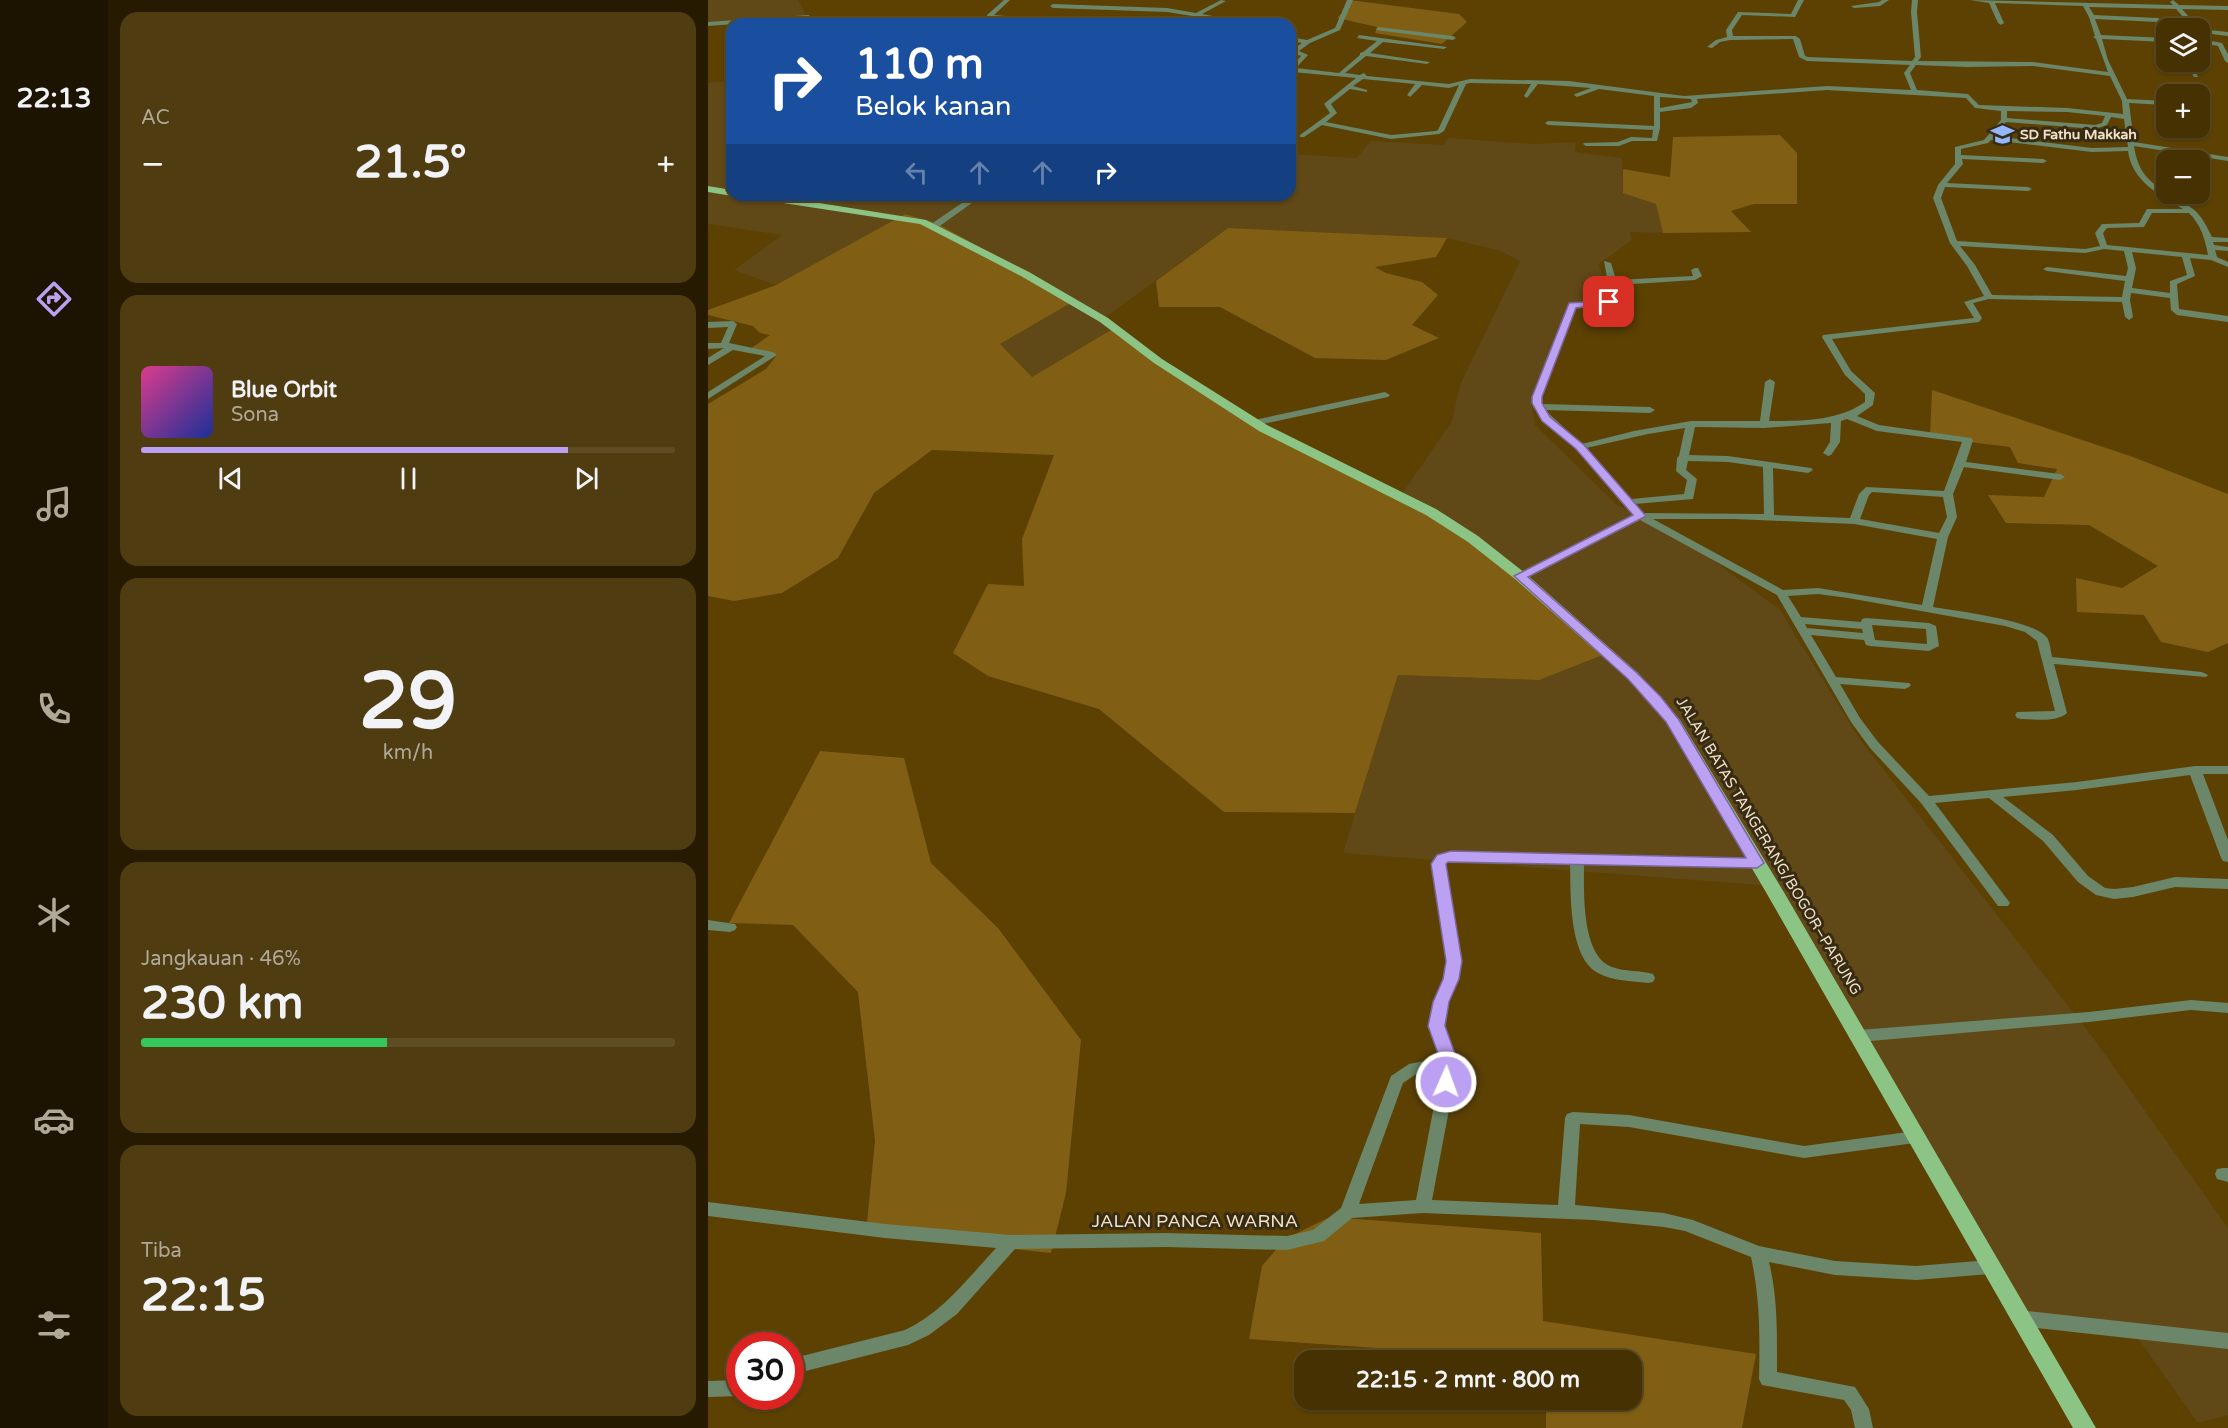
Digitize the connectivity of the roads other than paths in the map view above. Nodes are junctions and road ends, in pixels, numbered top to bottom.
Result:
1 (1007, 0) edge
2 (1091, 0) edge
3 (1350, 0) edge
4 (1801, 0) edge
5 (1886, 0) edge
6 (1916, 0) edge
7 (1972, 0) edge
8 (2172, 0) edge
9 (1223, 1) edge
10 (1992, 2) junction
11 (2085, 5) junction
12 (1053, 6) dead end
13 (1854, 6) dead end
14 (2176, 6) junction
15 (1086, 7) junction
16 (2228, 8) edge
17 (1198, 14) junction
18 (1210, 16) junction
19 (809, 17) dead end
20 (2092, 17) junction
21 (795, 18) edge
22 (1018, 18) edge
23 (1082, 18) edge
24 (1207, 18) edge
25 (1221, 18) edge
26 (2187, 18) edge
27 (2156, 20) edge
28 (726, 23) edge
29 (2001, 23) dead end
30 (708, 24) edge
31 (1378, 29) dead end
32 (1393, 31) junction
33 (2210, 32) edge
34 (2228, 34) edge
35 (1359, 37) dead end
36 (2096, 37) junction
37 (1453, 38) dead end
38 (1730, 38) junction
39 (1296, 40) edge
40 (1382, 40) junction
41 (2156, 40) edge
42 (1308, 42) junction
43 (2210, 43) edge
44 (1444, 47) dead end
45 (1710, 47) dead end
46 (1296, 49) edge
47 (1296, 52) edge
48 (2226, 52) edge
49 (1362, 54) junction
50 (2228, 60) edge
51 (1915, 63) junction
52 (1296, 65) edge
53 (1420, 68) dead end
54 (1296, 71) edge
55 (2194, 72) edge
56 (1341, 74) junction
57 (1414, 74) dead end
58 (1364, 75) junction
59 (2112, 75) junction
60 (2196, 76) dead end
61 (1407, 80) junction
62 (1421, 82) junction
63 (1464, 82) junction
64 (1536, 82) junction
65 (1650, 86) dead end
66 (1348, 87) junction
67 (1597, 87) junction
68 (1365, 91) dead end
69 (1644, 92) junction
70 (1915, 92) junction
71 (1657, 93) junction
72 (1410, 95) dead end
73 (1577, 95) dead end
74 (1527, 96) dead end
75 (1694, 98) junction
76 (2125, 101) junction
77 (2156, 103) edge
78 (2004, 109) junction
79 (1657, 111) junction
80 (2109, 114) junction
81 (2128, 117) junction
82 (2004, 120) junction
83 (1321, 123) junction
84 (1548, 123) dead end
85 (1657, 128) junction
86 (1302, 136) dead end
87 (1991, 138) junction
88 (1586, 144) dead end
89 (2132, 147) junction
90 (1959, 157) junction
91 (2228, 159) edge
92 (2043, 161) dead end
93 (1942, 185) junction
94 (708, 189) edge
95 (2028, 189) dead end
96 (726, 192) edge
97 (793, 201) edge
98 (970, 201) edge
99 (2191, 212) junction
100 (934, 226) junction
101 (2228, 240) edge
102 (1954, 243) junction
103 (2210, 243) junction
104 (2104, 247) junction
105 (2228, 249) edge
106 (2128, 250) junction
107 (2186, 256) junction
108 (2213, 258) junction
109 (1607, 263) dead end
110 (2228, 265) edge
111 (2047, 269) dead end
112 (1695, 270) dead end
113 (2129, 279) junction
114 (1612, 283) junction
115 (2127, 290) junction
116 (2172, 296) junction
117 (1989, 297) junction
118 (2126, 300) junction
119 (2129, 317) dead end
120 (2228, 319) edge
121 (708, 325) edge
122 (708, 346) edge
123 (728, 346) junction
124 (708, 362) edge
125 (1770, 382) dead end
126 (1384, 395) dead end
127 (708, 396) edge
128 (1538, 407) junction
129 (1650, 410) dead end
130 (1847, 415) junction
131 (1836, 418) junction
132 (1254, 423) junction
133 (1691, 424) junction
134 (1764, 425) junction
135 (1580, 447) junction
136 (1828, 453) dead end
137 (1682, 458) junction
138 (1768, 464) junction
139 (1960, 464) junction
140 (1808, 470) dead end
141 (2060, 477) dead end
142 (1948, 494) junction
143 (1629, 502) junction
144 (1640, 516) junction
145 (1769, 518) junction
146 (1854, 521) junction
147 (1942, 537) junction
148 (1520, 576) junction
149 (1781, 592) junction
150 (1927, 608) junction
151 (1797, 620) junction
152 (1804, 631) junction
153 (1867, 632) junction
154 (2047, 660) junction
155 (2202, 675) dead end
156 (1834, 680) junction
157 (1905, 685) dead end
158 (2021, 715) dead end
159 (2195, 770) junction
160 (2228, 770) edge
161 (1990, 793) junction
162 (1926, 800) junction
163 (2228, 858) edge
164 (1577, 860) junction
165 (1757, 863) junction
166 (2228, 884) edge
167 (2003, 903) dead end
168 (708, 925) edge
169 (730, 927) dead end
170 (1648, 978) dead end
171 (2228, 1008) edge
172 (1859, 1036) junction
173 (1450, 1062) junction
174 (1916, 1137) junction
175 (1423, 1206) junction
176 (708, 1209) edge
177 (1348, 1212) junction
178 (1566, 1213) junction
179 (1011, 1242) junction
180 (1758, 1253) junction
181 (1990, 1267) junction
182 (2019, 1318) junction
183 (2228, 1341) edge
184 (804, 1363) edge
185 (726, 1388) edge
186 (708, 1389) edge
187 (1864, 1428) edge
188 (2085, 1428) edge

1 - 22 street
2 - 15 street
3 - 42 street
4 - 38 street
5 - 13 street
6 - 51 street
7 - 10 street
8 - 14 street
9 - 17 street
10 - 11 street
10 - 29 street
11 - 14 street
11 - 20 street
12 - 15 street
14 - 16 street
14 - 26 street
15 - 17 street
15 - 23 street
17 - 18 street
18 - 24 street
18 - 25 street
19 - 21 street
20 - 27 street
20 - 36 street
28 - 30 street
31 - 32 street
32 - 37 street
32 - 40 street
33 - 34 street
35 - 40 street
36 - 41 street
36 - 59 street
38 - 45 street
38 - 51 street
39 - 42 street
40 - 44 street
40 - 49 street
42 - 46 street
43 - 48 street
47 - 52 street
48 - 50 street
49 - 53 street
49 - 56 street
51 - 59 street
51 - 70 street
54 - 56 street
55 - 60 street
56 - 58 street
57 - 61 street
58 - 61 street
58 - 66 street
59 - 76 street
61 - 62 street
62 - 63 street
62 - 72 street
63 - 64 street
63 - 83 street
64 - 67 street
64 - 74 street
65 - 69 street
66 - 68 street
66 - 83 street
67 - 69 street
67 - 73 street
69 - 71 street
70 - 75 street
70 - 78 street
71 - 75 street
71 - 79 street
75 - 79 street
76 - 77 street
76 - 81 street
78 - 80 street
78 - 82 street
79 - 85 street
80 - 81 street
80 - 82 street
81 - 89 street
82 - 87 street
83 - 86 street
84 - 85 street
85 - 88 street
87 - 89 street
87 - 90 street
89 - 91 street
89 - 99 street
90 - 92 street
90 - 93 street
93 - 95 street
93 - 102 street
94 - 96 main road
97 - 100 main road, JALAN BATAS TANGERANG/BOGOR–PARUNG
98 - 100 street
99 - 103 street
99 - 104 street
100 - 132 main road, JALAN BATAS TANGERANG/BOGOR–PARUNG
101 - 103 street
102 - 104 street
102 - 117 street
103 - 105 street
103 - 108 street
104 - 106 street
106 - 107 street
106 - 113 street
107 - 108 street
107 - 116 street
108 - 110 street
109 - 114 street
111 - 113 street
112 - 114 street
113 - 115 street
114 - 128 street
115 - 116 street
115 - 118 street
116 - 120 street
117 - 118 street
117 - 130 street
118 - 119 street
121 - 123 street
122 - 123 street
123 - 124 street
123 - 127 street
125 - 134 street
126 - 132 street
128 - 129 street
128 - 135 street
130 - 131 street
130 - 139 street
131 - 134 street
131 - 136 street
132 - 148 main road, JALAN BATAS TANGERANG/BOGOR–PARUNG
133 - 134 street
133 - 135 street
133 - 137 street
135 - 143 street
137 - 138 street
137 - 143 street
138 - 140 street
138 - 145 street
139 - 141 street
139 - 142 street
142 - 146 street
142 - 147 street
143 - 144 street
144 - 145 street
144 - 148 street
144 - 149 street
145 - 146 street
146 - 147 street
147 - 150 street
148 - 165 main road, JALAN BATAS TANGERANG/BOGOR–PARUNG
149 - 150 street
149 - 151 street
150 - 154 street
151 - 152 street
151 - 153 street
152 - 153 street
152 - 156 street
153 - 153 street
154 - 155 street
154 - 158 street
156 - 157 street
156 - 162 street
159 - 160 street
159 - 161 street
159 - 163 street
161 - 162 street
161 - 166 street
162 - 167 street
164 - 165 street
164 - 170 street
164 - 173 street
165 - 172 main road, JALAN BATAS TANGERANG/BOGOR–PARUNG
168 - 169 street
171 - 172 street
172 - 174 main road, JALAN BATAS TANGERANG/BOGOR–PARUNG
173 - 175 street
173 - 177 street
174 - 178 street
174 - 181 main road, JALAN BATAS TANGERANG/BOGOR–PARUNG
175 - 177 street
175 - 178 street
176 - 179 street, JALAN PANCA WARNA
177 - 179 street, JALAN PANCA WARNA
178 - 180 street
179 - 184 street
180 - 181 street
180 - 187 street
181 - 182 main road, JALAN BATAS TANGERANG/BOGOR–PARUNG
182 - 183 street
182 - 188 main road, JALAN BATAS TANGERANG/BOGOR–PARUNG
185 - 186 street

